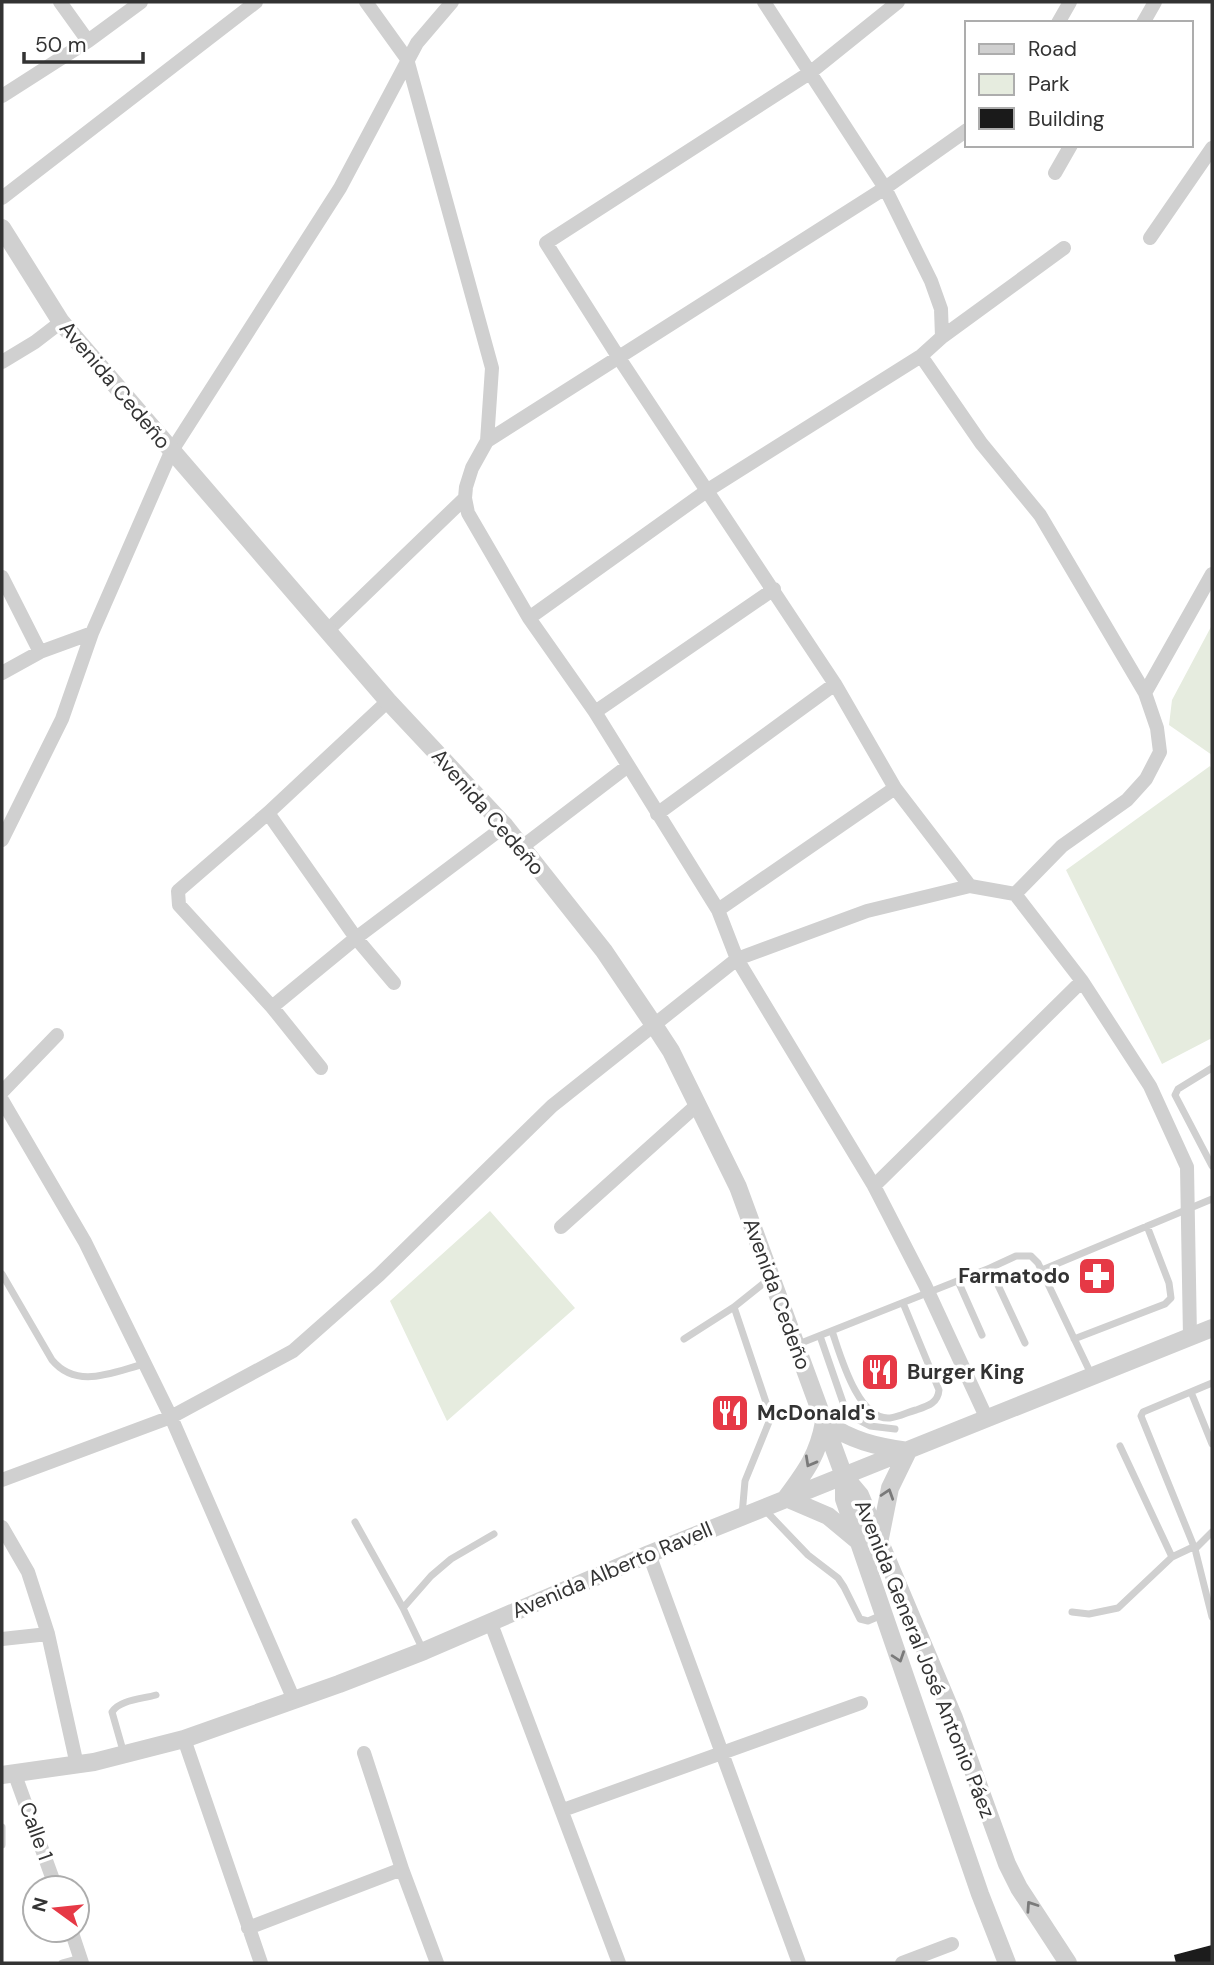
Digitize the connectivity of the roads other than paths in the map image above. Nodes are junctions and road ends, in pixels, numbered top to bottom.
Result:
1 (60, 2) edge
2 (141, 2) edge
3 (256, 2) edge
4 (366, 2) edge
5 (453, 2) edge
6 (764, 2) edge
7 (898, 2) edge
8 (1070, 2) edge
9 (1155, 2) edge
10 (1059, 21) edge
11 (1144, 21) edge
12 (88, 40) junction
13 (407, 59) junction
14 (811, 72) junction
15 (2, 96) edge
16 (965, 131) edge
17 (1070, 147) edge
18 (1212, 149) edge
19 (1055, 173) dead end
20 (885, 188) junction
21 (2, 198) edge
22 (2, 228) edge
23 (1150, 238) dead end
24 (1064, 248) dead end
25 (61, 322) junction
26 (942, 337) junction
27 (921, 356) junction
28 (619, 358) junction
29 (2, 362) edge
30 (487, 441) junction
31 (171, 452) junction
32 (708, 490) junction
33 (465, 498) junction
34 (1212, 574) edge
35 (2, 577) edge
36 (774, 589) junction
37 (529, 618) junction
38 (328, 630) junction
39 (92, 633) junction
40 (40, 652) junction
41 (2, 673) edge
42 (835, 684) junction
43 (1145, 693) junction
44 (388, 701) junction
45 (594, 712) junction
46 (628, 766) junction
47 (895, 788) junction
48 (268, 813) junction
49 (657, 814) junction
50 (505, 826) junction
51 (2, 840) edge
52 (522, 847) junction
53 (970, 886) junction
54 (1015, 894) junction
55 (718, 910) junction
56 (356, 938) junction
57 (737, 959) junction
58 (1082, 981) junction
59 (394, 983) dead end
60 (272, 1007) junction
61 (654, 1025) junction
62 (57, 1035) dead end
63 (321, 1068) dead end
64 (1212, 1068) edge
65 (2, 1092) edge
66 (2, 1100) edge
67 (697, 1105) junction
68 (1212, 1166) edge
69 (874, 1186) junction
70 (1212, 1199) edge
71 (1188, 1209) junction
72 (1147, 1226) junction
73 (561, 1227) dead end
74 (990, 1268) junction
75 (1042, 1270) junction
76 (2, 1275) edge
77 (771, 1278) junction
78 (958, 1281) junction
79 (928, 1293) junction
80 (903, 1303) junction
81 (734, 1307) junction
82 (1212, 1328) edge
83 (832, 1331) junction
84 (982, 1335) dead end
85 (820, 1336) junction
86 (1190, 1337) junction
87 (684, 1339) dead end
88 (1074, 1339) junction
89 (1024, 1343) dead end
90 (796, 1345) junction
91 (144, 1364) junction
92 (1092, 1377) junction
93 (1212, 1383) edge
94 (1191, 1392) junction
95 (171, 1417) junction
96 (987, 1419) junction
97 (824, 1422) junction
98 (895, 1429) dead end
99 (1212, 1444) edge
100 (1120, 1447) dead end
101 (908, 1451) junction
102 (844, 1476) junction
103 (2, 1480) edge
104 (786, 1498) junction
105 (763, 1508) junction
106 (742, 1516) junction
107 (355, 1522) dead end
108 (2, 1527) edge
109 (1212, 1532) edge
110 (495, 1534) dead end
111 (879, 1541) junction
112 (859, 1542) junction
113 (1195, 1549) junction
114 (649, 1554) junction
115 (1172, 1557) junction
116 (403, 1608) junction
117 (1072, 1612) dead end
118 (884, 1615) junction
119 (1212, 1617) edge
120 (490, 1621) junction
121 (48, 1634) junction
122 (2, 1639) edge
123 (424, 1651) junction
124 (156, 1695) dead end
125 (294, 1700) junction
126 (861, 1703) dead end
127 (184, 1740) junction
128 (364, 1753) dead end
129 (721, 1753) junction
130 (124, 1754) junction
131 (77, 1765) junction
132 (9, 1775) edge
133 (563, 1810) junction
134 (2, 1827) edge
135 (2, 1845) edge
136 (402, 1869) junction
137 (50, 1874) edge
138 (248, 1928) junction
139 (76, 1944) edge
140 (952, 1944) dead end
141 (81, 1961) edge
142 (62, 1963) edge
143 (261, 1963) edge
144 (437, 1963) edge
145 (619, 1963) edge
146 (799, 1963) edge
147 (902, 1963) edge
148 (1007, 1963) edge
149 (1068, 1963) edge

1 - 12 street
2 - 12 street
3 - 21 street
4 - 13 street
5 - 13 street
6 - 14 street
7 - 14 street
8 - 10 street
9 - 11 street
12 - 15 street
13 - 30 street
13 - 31 street
14 - 20 street
14 - 28 street
16 - 20 street
17 - 19 street
18 - 23 street
20 - 26 street
20 - 28 street
22 - 25 street, Avenida Cedeño
24 - 26 street
25 - 29 street
25 - 31 street, Avenida Cedeño
26 - 27 street
27 - 32 street
27 - 43 street
28 - 30 street
28 - 32 street
30 - 33 street
31 - 38 street, Avenida Cedeño
31 - 39 street
32 - 36 street
32 - 37 street
33 - 37 street
33 - 38 street
34 - 43 street
35 - 40 street
36 - 42 street
36 - 45 street
37 - 45 street
38 - 44 street, Avenida Cedeño
39 - 40 street
39 - 51 street
40 - 41 street
42 - 47 street
42 - 49 street
43 - 54 street
44 - 48 street
44 - 50 street, Avenida Cedeño
45 - 46 street
46 - 49 street
46 - 52 street
47 - 53 street
47 - 55 street
48 - 56 street
48 - 60 street
49 - 55 street
50 - 52 street, Avenida Cedeño
50 - 56 street
52 - 61 street, Avenida Cedeño
53 - 54 street
53 - 57 street
54 - 58 street
55 - 57 street
56 - 59 street
56 - 60 street
57 - 61 street
57 - 69 street
58 - 69 street
58 - 71 street
60 - 63 street
61 - 67 street, Avenida Cedeño
61 - 95 street
62 - 65 street
64 - 68 lane
66 - 91 street
67 - 73 street
67 - 77 street, Avenida Cedeño
69 - 79 street
70 - 71 lane
71 - 72 lane
71 - 86 street
72 - 75 lane
72 - 88 lane
74 - 75 lane
74 - 78 lane
74 - 89 lane
75 - 88 lane
76 - 91 lane
77 - 81 lane
77 - 90 street, Avenida Cedeño
78 - 79 lane
78 - 84 lane
79 - 80 lane
79 - 96 street
80 - 83 lane
80 - 83 lane
81 - 87 lane
81 - 106 lane
82 - 86 street, Avenida Alberto Ravell
83 - 85 lane
85 - 90 lane
85 - 98 lane
86 - 92 street, Avenida Alberto Ravell
88 - 92 lane
90 - 97 street, Avenida Cedeño
91 - 95 street
92 - 96 street, Avenida Alberto Ravell
93 - 94 lane
94 - 99 lane
94 - 113 lane
95 - 103 street
95 - 125 street
96 - 101 street, Avenida Alberto Ravell
97 - 101 street
97 - 102 street, Avenida Cedeño
97 -> 104 street
100 - 115 lane
101 - 102 street, Avenida Alberto Ravell
111 -> 101 street
102 - 104 street, Avenida Alberto Ravell
102 - 111 street, Avenida General José Antonio Páez
102 - 112 street, Avenida General José Antonio Páez
104 - 105 street, Avenida Alberto Ravell
104 - 112 street
105 - 106 street, Avenida Alberto Ravell
105 - 118 lane
106 - 114 street, Avenida Alberto Ravell
107 - 116 lane
108 - 121 street
109 - 113 lane
110 - 116 lane
149 -> 111 street, Avenida General José Antonio Páez
112 - 118 street, Avenida General José Antonio Páez
113 - 115 lane
113 - 119 lane
114 - 120 street, Avenida Alberto Ravell
114 - 129 street
115 - 117 lane
116 - 123 lane
118 -> 148 street, Avenida General José Antonio Páez
120 - 123 street, Avenida Alberto Ravell
120 - 133 street
121 - 122 street
121 - 131 street
123 - 125 street, Avenida Alberto Ravell
124 - 130 lane
125 - 127 street, Avenida Alberto Ravell
126 - 129 street
127 - 130 street, Avenida Alberto Ravell
127 - 138 street
128 - 136 street
129 - 133 street
129 - 146 street
130 - 131 street, Avenida Alberto Ravell
131 - 132 street, Avenida Alberto Ravell
132 - 137 street, Calle 1
133 - 145 street
134 - 135 lane
136 - 138 street
136 - 144 street
138 - 143 street
139 - 141 street
140 - 147 street
141 - 142 lane

